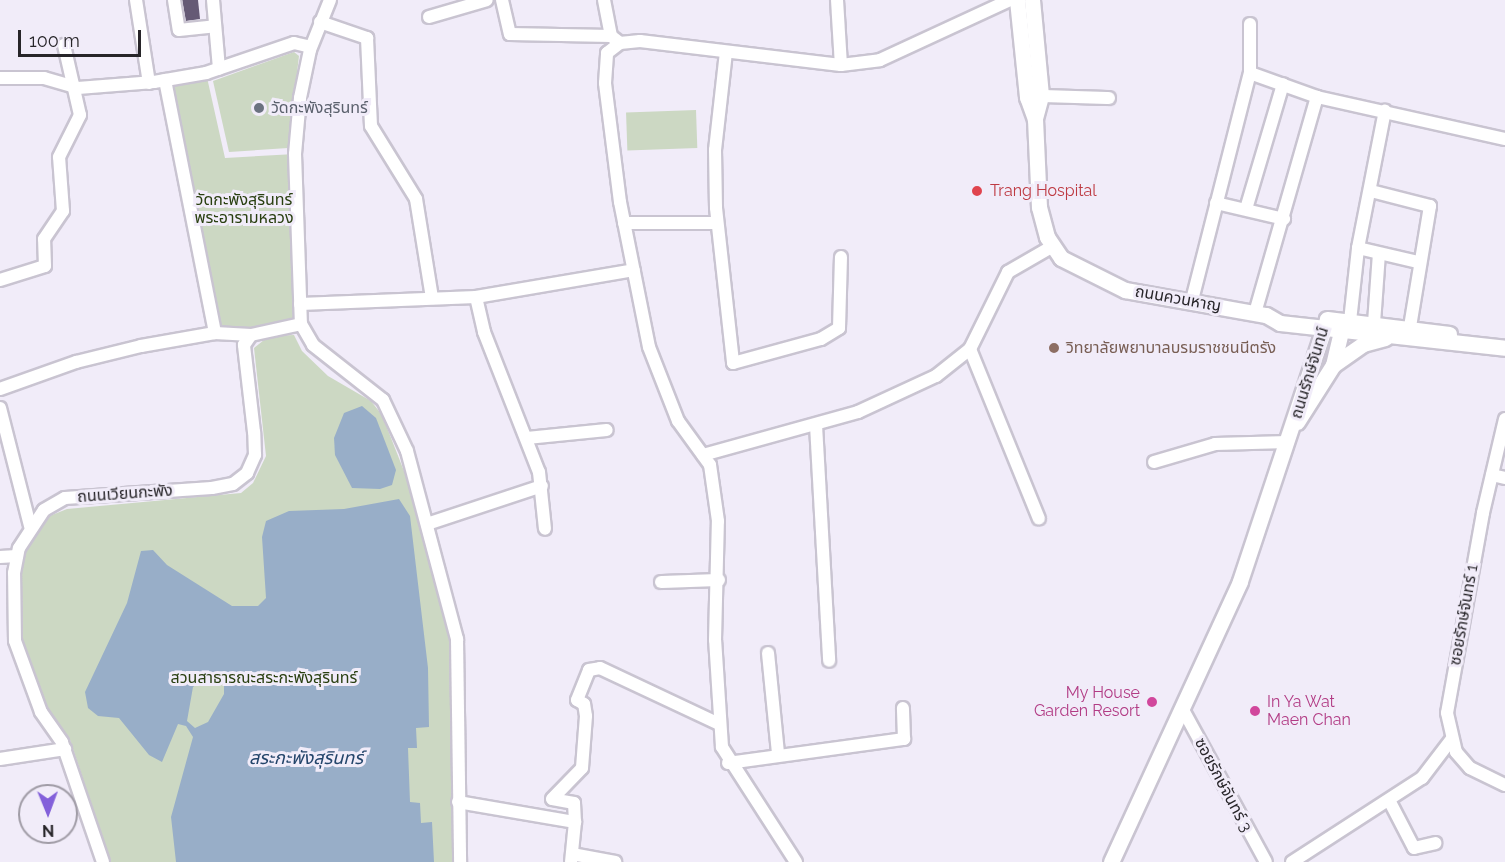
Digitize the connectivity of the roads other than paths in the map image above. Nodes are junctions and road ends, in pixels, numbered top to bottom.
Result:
1 (136, 0) edge
2 (174, 0) edge
3 (213, 0) edge
4 (330, 0) edge
5 (487, 0) edge
6 (502, 0) edge
7 (604, 0) edge
8 (837, 0) edge
9 (1010, 0) edge
10 (1017, 0) edge
11 (1032, 0) edge
12 (429, 17) dead end
13 (320, 22) junction
14 (1250, 24) dead end
15 (215, 26) junction
16 (616, 39) junction
17 (64, 45) dead end
18 (311, 46) junction
19 (726, 52) junction
20 (841, 65) junction
21 (219, 69) junction
22 (1250, 74) junction
23 (0, 78) edge
24 (165, 80) junction
25 (148, 82) junction
26 (1283, 84) junction
27 (78, 88) junction
28 (1041, 96) junction
29 (1317, 97) junction
30 (1109, 98) dead end
31 (1384, 111) junction
32 (1035, 119) junction
33 (1505, 139) edge
34 (1371, 191) junction
35 (1215, 203) junction
36 (1246, 209) junction
37 (1284, 219) junction
38 (624, 223) junction
39 (717, 223) junction
40 (1053, 246) junction
41 (1358, 248) junction
42 (1379, 254) junction
43 (841, 257) dead end
44 (1418, 262) junction
45 (634, 270) junction
46 (0, 280) edge
47 (476, 297) junction
48 (432, 298) junction
49 (1192, 300) junction
50 (300, 304) junction
51 (1261, 314) junction
52 (1374, 323) junction
53 (301, 324) junction
54 (1291, 324) junction
55 (1326, 324) junction
56 (1345, 324) junction
57 (1405, 332) junction
58 (215, 333) junction
59 (251, 335) junction
60 (1504, 348) edge
61 (970, 349) junction
62 (1311, 362) junction
63 (1333, 364) junction
64 (0, 389) edge
65 (0, 408) edge
66 (1505, 419) edge
67 (816, 425) junction
68 (1294, 427) junction
69 (607, 430) dead end
70 (1503, 433) edge
71 (527, 438) junction
72 (1288, 442) junction
73 (703, 455) junction
74 (1154, 462) dead end
75 (1492, 475) junction
76 (1505, 477) edge
77 (542, 486) junction
78 (1039, 519) dead end
79 (428, 524) junction
80 (30, 526) junction
81 (545, 529) dead end
82 (18, 556) junction
83 (0, 557) edge
84 (719, 580) junction
85 (661, 582) dead end
86 (768, 653) dead end
87 (829, 662) dead end
88 (903, 708) dead end
89 (1182, 708) junction
90 (717, 723) junction
91 (1451, 740) junction
92 (65, 749) junction
93 (778, 753) junction
94 (0, 759) edge
95 (728, 763) junction
96 (1505, 784) edge
97 (1389, 800) junction
98 (458, 802) junction
99 (575, 822) junction
100 (1435, 843) dead end
101 (571, 858) edge
102 (104, 862) edge
103 (460, 862) edge
104 (615, 862) edge
105 (796, 862) edge
106 (1112, 862) edge
107 (1266, 862) edge
108 (1292, 862) edge

1 - 25 street
2 - 15 street
3 - 15 street
4 - 13 street
5 - 12 street
6 - 16 street
7 - 16 street
8 - 20 street
9 - 20 street
10 - 32 main road, ถนนควนหาญ
11 - 28 main road, ถนนควนหาญ
13 - 18 street
13 - 48 street
14 - 22 street
15 - 21 street
16 - 19 street
16 - 38 street
17 - 27 street
18 - 21 street
18 - 50 street
19 - 20 street
19 - 39 street
21 - 24 street
22 - 26 street
22 - 35 street
23 - 27 street
24 - 25 street
24 - 58 street
25 - 27 street
26 - 29 street
26 - 36 street
27 - 46 street
28 - 30 street
28 - 32 main road, ถนนควนหาญ
29 - 31 street
29 - 37 street
31 - 33 street
31 - 34 street
32 - 40 main road, ถนนควนหาญ
34 - 41 street
34 - 44 street
35 - 36 street
35 - 49 street
36 - 37 street
37 - 51 street
38 - 39 street
38 - 45 street
39 - 43 street
40 - 49 main road, ถนนควนหาญ
40 - 61 street
41 - 42 street
41 - 56 street
42 - 44 street
42 - 52 street
44 - 57 street
45 - 47 street
45 - 73 street
47 - 48 street
47 - 71 street
48 - 50 street
49 - 51 main road, ถนนควนหาญ
50 - 53 street
51 - 54 main road, ถนนควนหาญ
51 - 55 main road, ถนนควนหาญ
52 - 56 main road, ถนนรักษ์จันทน์
52 - 57 main road, ถนนรักษ์จันทน์
53 - 59 street
53 - 79 street
54 - 55 main road, ถนนควนหาญ
54 - 62 main road
55 - 56 main road, ถนนควนหาญ
55 - 62 main road, ถนนรักษ์จันทน์
56 - 57 main road, ถนนรักษ์จันทน์
56 - 63 main road, ถนนรักษ์จันทน์
57 - 60 main road, ถนนรักษ์จันทน์
57 - 63 main road
58 - 59 street
58 - 64 street
59 - 80 street, ถนนเวียนกะพัง
61 - 67 street
61 - 78 street
62 - 68 main road, ถนนรักษ์จันทน์
63 - 68 main road, ถนนรักษ์จันทน์
65 - 80 street
66 - 70 street, ซอยรักษ์จันทร์ 1
67 - 73 street
67 - 87 street
68 - 72 main road
69 - 71 street
70 - 75 street, ซอยรักษ์จันทร์ 1
71 - 77 street
72 - 74 street
72 - 89 main road
73 - 84 street
75 - 76 street
75 - 91 street, ซอยรักษ์จันทร์ 1
77 - 79 street
77 - 81 street
79 - 98 street
80 - 82 street, ถนนเวียนกะพัง
82 - 83 street
82 - 92 street, ถนนเวียนกะพัง
84 - 85 street
84 - 90 street
86 - 93 street
88 - 93 street
89 - 106 main road
89 - 107 street, ซอยรักษ์จันทร์ 3
90 - 95 street
90 - 99 street
91 - 96 street, ซอยรักษ์จันทร์ 1
91 - 97 street
92 - 94 street
92 - 102 street, ถนนเวียนกะพัง
93 - 95 street
95 - 105 street
97 - 100 street
97 - 108 street
98 - 99 street
98 - 103 street
99 - 101 street
101 - 104 street

